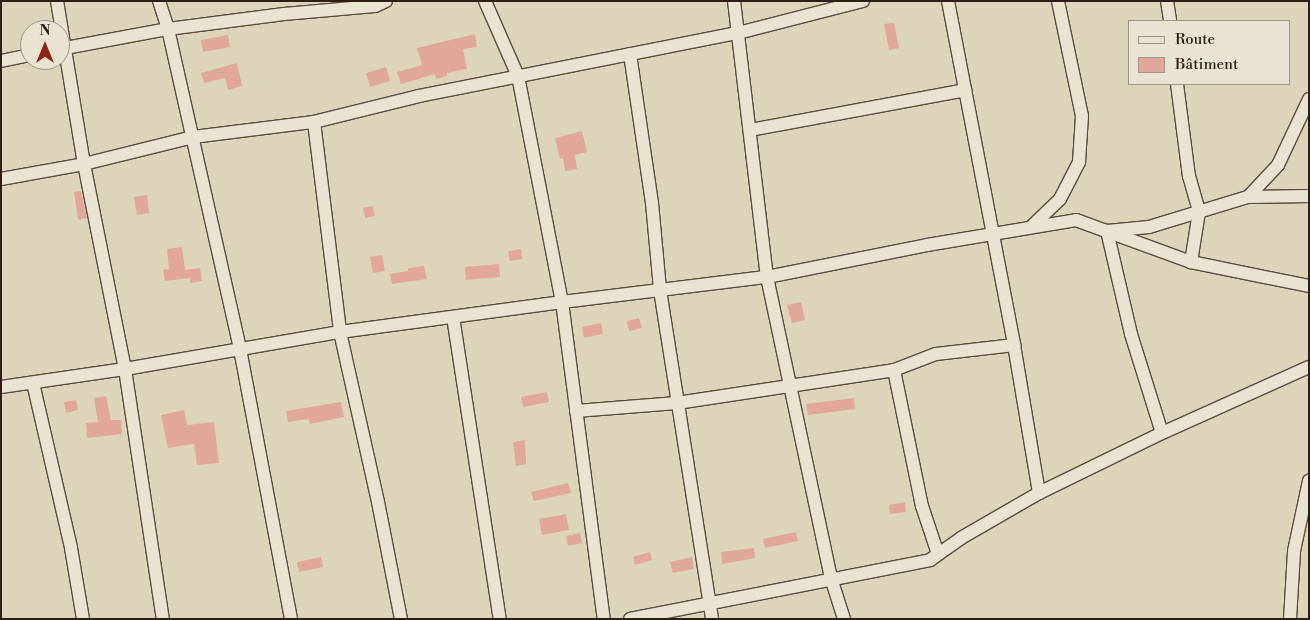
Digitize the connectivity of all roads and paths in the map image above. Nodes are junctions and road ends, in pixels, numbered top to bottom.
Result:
1 (57, 1) edge
2 (159, 1) edge
3 (386, 1) edge
4 (485, 1) edge
5 (734, 1) edge
6 (864, 1) edge
7 (948, 1) edge
8 (1058, 1) edge
9 (1167, 1) edge
10 (59, 20) edge
11 (1170, 20) edge
12 (168, 29) junction
13 (738, 33) junction
14 (70, 47) edge
15 (630, 54) junction
16 (20, 57) edge
17 (1, 61) edge
18 (66, 70) edge
19 (518, 76) junction
20 (1178, 85) edge
21 (965, 90) junction
22 (1309, 99) edge
23 (314, 122) junction
24 (750, 130) junction
25 (193, 137) junction
26 (84, 164) junction
27 (1, 179) edge
28 (1309, 196) edge
29 (1248, 197) junction
30 (1199, 212) junction
31 (1031, 226) junction
32 (1107, 231) junction
33 (992, 233) junction
34 (1191, 262) junction
35 (767, 277) junction
36 (1309, 286) edge
37 (660, 290) junction
38 (562, 302) junction
39 (453, 317) junction
40 (340, 332) junction
41 (1014, 345) junction
42 (240, 349) junction
43 (1309, 368) edge
44 (125, 370) junction
45 (894, 370) junction
46 (33, 382) junction
47 (790, 386) junction
48 (1, 387) edge
49 (677, 403) junction
50 (576, 411) junction
51 (1162, 434) junction
52 (1309, 482) edge
53 (1039, 493) junction
54 (938, 554) junction
55 (831, 578) junction
56 (709, 603) junction
57 (84, 619) edge
58 (163, 619) edge
59 (291, 619) edge
60 (401, 619) edge
61 (500, 619) edge
62 (604, 619) edge
63 (630, 619) edge
64 (712, 619) edge
65 (844, 619) edge
66 (1290, 619) edge

1 - 10 street
2 - 12 street
3 - 12 street
4 - 19 street
5 - 13 street
6 - 13 street
7 - 21 street
8 - 31 street
9 - 11 street
12 - 14 street
12 - 25 street
13 - 15 street
13 - 24 street
15 - 19 street
15 - 37 street
16 - 17 street
18 - 26 street
19 - 23 street
19 - 38 street
20 - 30 street
21 - 24 street
21 - 33 street
22 - 29 street
23 - 25 street
23 - 40 street
24 - 35 street
25 - 26 street
25 - 42 street
26 - 27 street
26 - 44 street
28 - 29 street
29 - 30 street
30 - 32 street
30 - 34 street
31 - 32 street
31 - 33 street
32 - 34 street
32 - 51 street
33 - 35 street
33 - 41 street
34 - 36 street
35 - 37 street
35 - 47 street
37 - 38 street
37 - 49 street
38 - 39 street
38 - 50 street
39 - 40 street
39 - 61 street
40 - 42 street
40 - 60 street
41 - 45 street
41 - 53 street
42 - 44 street
42 - 59 street
43 - 51 street
44 - 46 street
44 - 58 street
45 - 47 street
45 - 54 street
46 - 48 street
46 - 57 street
47 - 49 street
47 - 55 street
49 - 50 street
49 - 56 street
50 - 62 street
51 - 53 street
52 - 66 street
53 - 54 street
54 - 55 street
55 - 56 street
55 - 65 street
56 - 63 street
56 - 64 street

